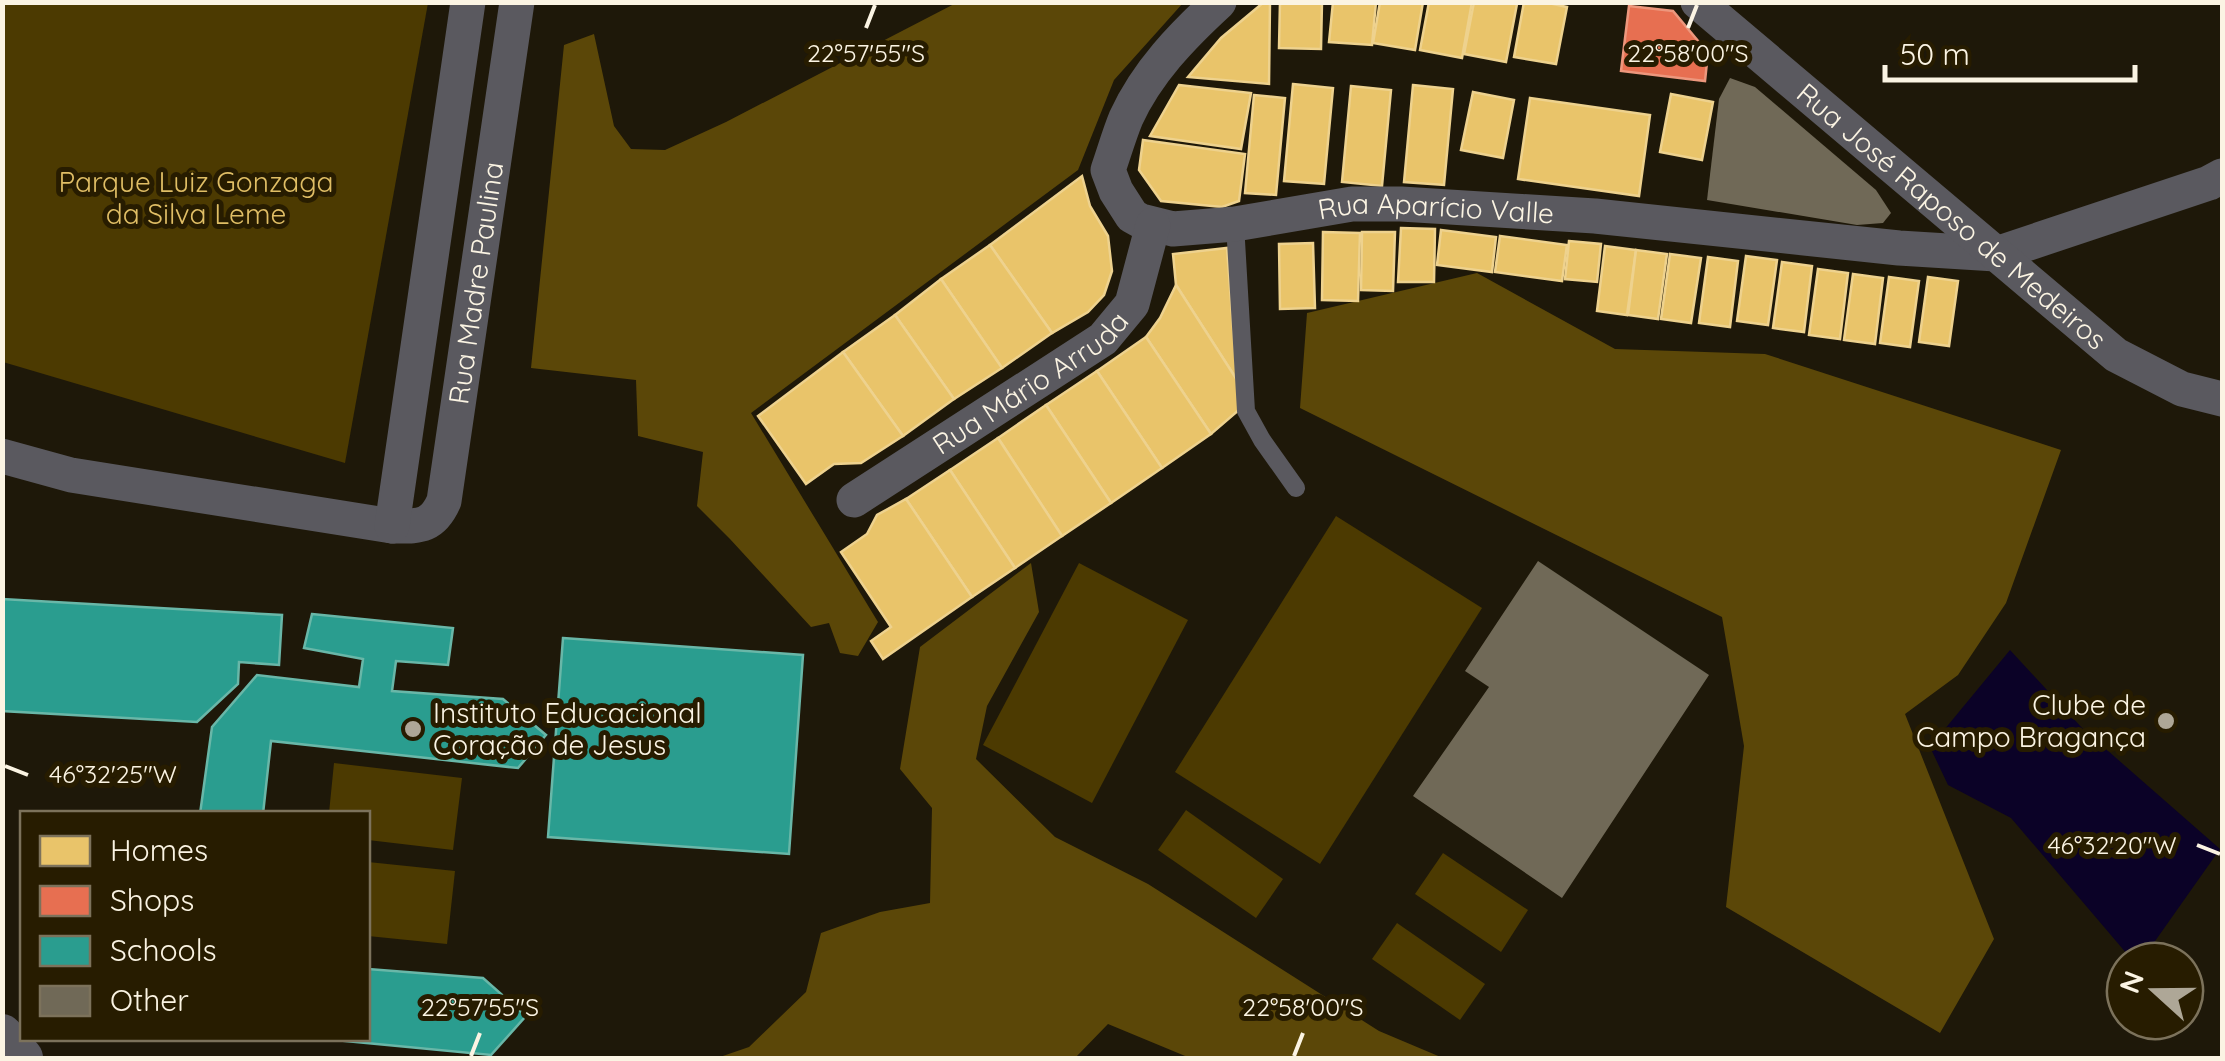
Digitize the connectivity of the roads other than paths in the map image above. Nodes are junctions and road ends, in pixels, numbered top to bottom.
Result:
1 (468, 2) edge
2 (517, 2) edge
3 (1219, 2) edge
4 (1698, 2) edge
5 (2222, 176) edge
6 (1234, 224) junction
7 (1154, 225) junction
8 (1996, 254) junction
9 (2222, 399) edge
10 (2, 456) edge
11 (1296, 488) dead end
12 (854, 500) dead end
13 (392, 526) junction
14 (2, 1034) edge
15 (22, 1058) edge

1 - 13 street, Rua Madre Paulina
2 - 13 street, Rua Madre Paulina
3 - 7 street
4 - 8 street, Rua José Raposo de Medeiros
5 - 8 street
6 - 7 street, Rua Aparício Valle
6 - 8 street, Rua Aparício Valle
6 - 11 lane
7 - 12 street, Rua Mário Arruda
8 - 9 street, Rua José Raposo de Medeiros
10 - 13 street, Rua Madre Paulina
14 - 15 street

